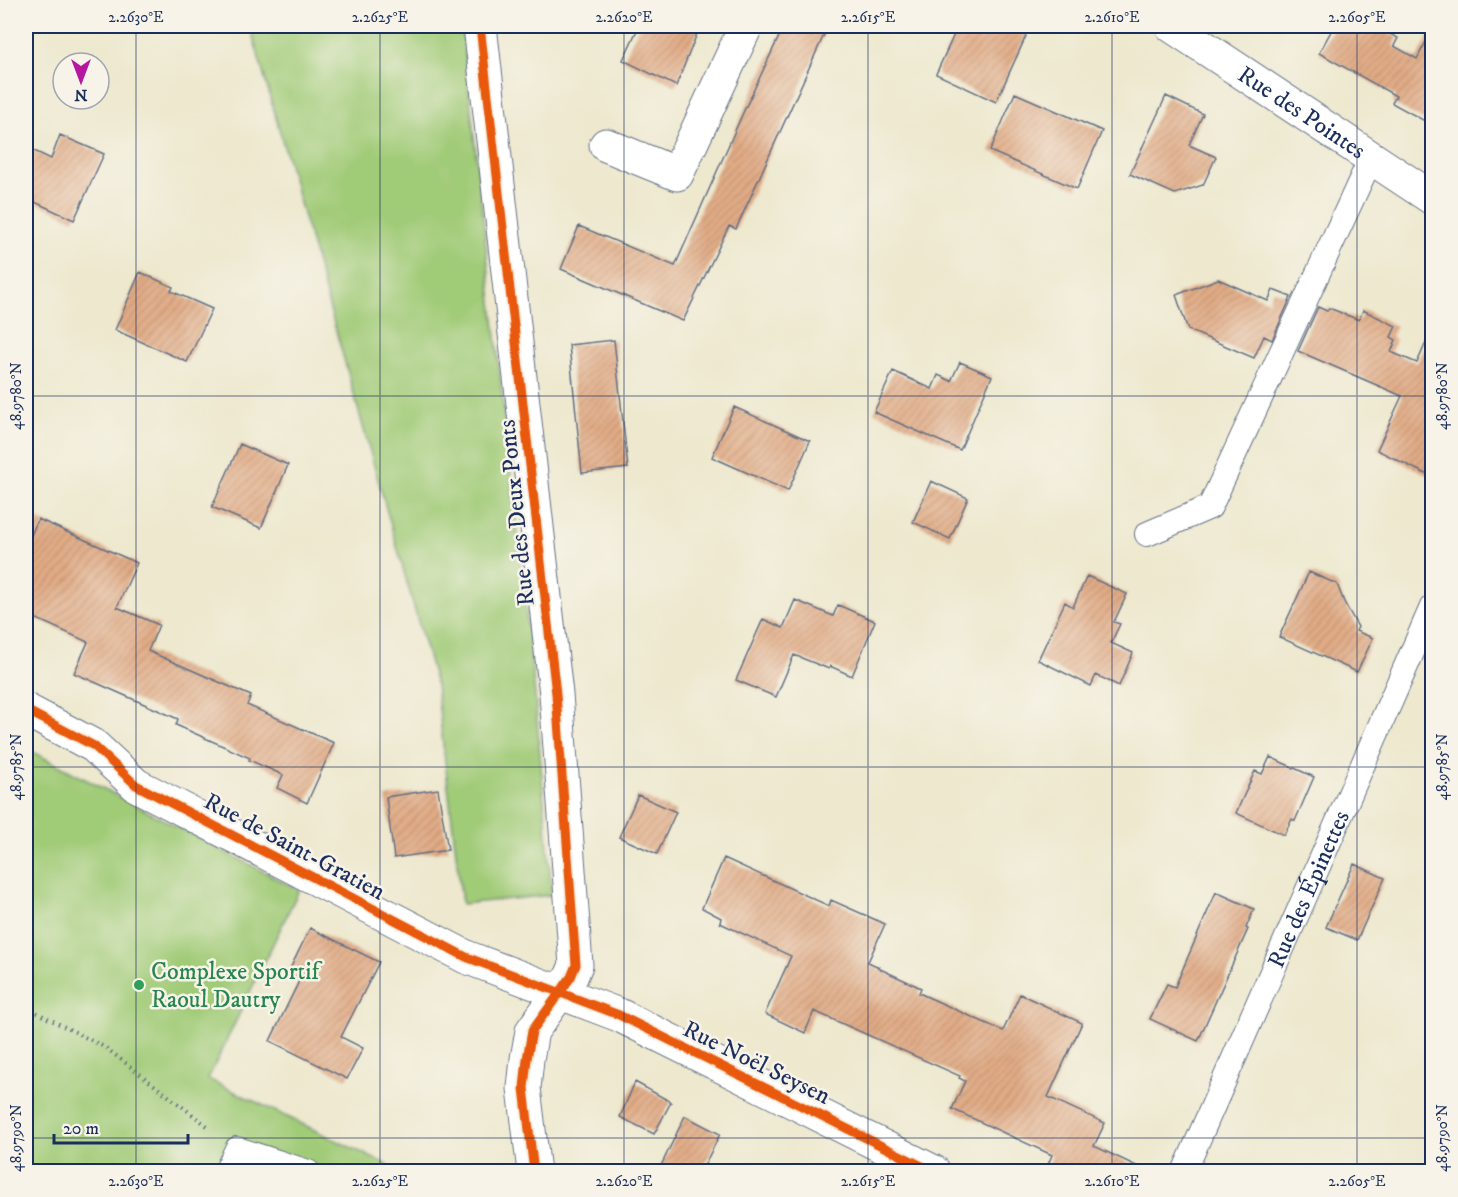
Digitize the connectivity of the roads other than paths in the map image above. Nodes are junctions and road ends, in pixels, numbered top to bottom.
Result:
1 (480, 26) edge
2 (746, 26) edge
3 (1172, 26) edge
4 (606, 145) dead end
5 (1371, 158) junction
6 (1432, 198) edge
7 (1147, 534) dead end
8 (1432, 607) edge
9 (26, 710) edge
10 (560, 993) junction
11 (225, 1172) edge
12 (308, 1172) edge
13 (534, 1172) edge
14 (934, 1172) edge
15 (1184, 1172) edge

1 - 10 street, Rue des Deux Ponts
2 - 4 street
3 - 5 street, Rue des Pointes
5 - 6 street, Rue des Pointes
5 - 7 lane
8 - 15 lane, Rue des Épinettes
9 - 10 street, Rue de Saint-Gratien
10 - 13 street, Rue des Deux Ponts
10 - 14 street, Rue Noël Seysen
11 - 12 lane

